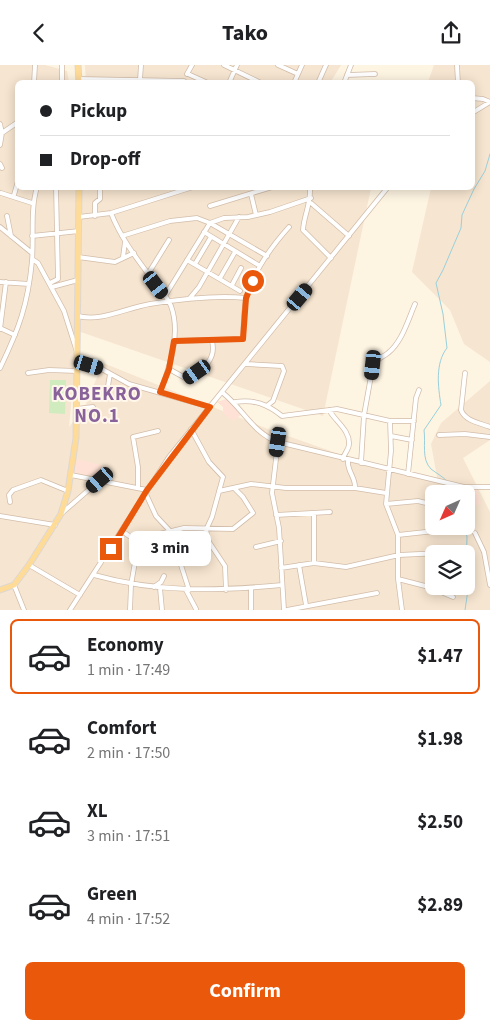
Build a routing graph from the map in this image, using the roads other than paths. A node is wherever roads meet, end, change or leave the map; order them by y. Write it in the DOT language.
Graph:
graph roads {
  1 [pos="35,65"];
  2 [pos="56,65"];
  3 [pos="62,65"];
  4 [pos="78,65"];
  5 [pos="141,65"];
  6 [pos="192,65"];
  7 [pos="224,65"];
  8 [pos="237,65"];
  9 [pos="278,65"];
  10 [pos="302,65"];
  11 [pos="326,65"];
  12 [pos="351,65"];
  13 [pos="457,65"];
  14 [pos="234,70"];
  15 [pos="188,74"];
  16 [pos="298,74"];
  17 [pos="375,74"];
  18 [pos="347,75"];
  19 [pos="34,80"];
  20 [pos="62,80"];
  21 [pos="79,80"];
  22 [pos="140,80"];
  23 [pos="184,80"];
  24 [pos="202,80"];
  25 [pos="230,80"];
  26 [pos="255,80"];
  27 [pos="295,80"];
  28 [pos="319,80"];
  29 [pos="345,80"];
  30 [pos="458,80"];
  31 [pos="475,99"];
  32 [pos="490,102"];
  33 [pos="475,111"];
  34 [pos="0,124"];
  35 [pos="15,124"];
  36 [pos="2,133"];
  37 [pos="0,145"];
  38 [pos="15,190"];
  39 [pos="36,190"];
  40 [pos="56,190"];
  41 [pos="79,190"];
  42 [pos="100,190"];
  43 [pos="184,190"];
  44 [pos="263,190"];
  45 [pos="310,190"];
  46 [pos="386,190"];
  47 [pos="1,193"];
  48 [pos="251,194"];
  49 [pos="14,195"];
  50 [pos="311,198"];
  51 [pos="32,203"];
  52 [pos="311,203"];
  53 [pos="210,206"];
  54 [pos="111,213"];
  55 [pos="256,215"];
  56 [pos="7,216"];
  57 [pos="95,216"];
  58 [pos="79,217"];
  59 [pos="240,217"];
  60 [pos="210,223"];
  61 [pos="0,227"];
  62 [pos="289,227"];
  63 [pos="79,231"];
  64 [pos="57,232"];
  65 [pos="204,232"];
  66 [pos="32,235"];
  67 [pos="230,235"];
  68 [pos="11,236"];
  69 [pos="122,236"];
  70 [pos="349,236"];
  71 [pos="211,237"];
  72 [pos="33,241"];
  73 [pos="125,241"];
  74 [pos="169,241"];
  75 [pos="224,245"];
  76 [pos="24,247"];
  77 [pos="235,251"];
  78 [pos="32,253"];
  79 [pos="134,253"];
  80 [pos="267,256"];
  81 [pos="78,257"];
  82 [pos="122,257"];
  83 [pos="332,258"];
  84 [pos="32,259"];
  85 [pos="187,260"];
  86 [pos="195,264"];
  87 [pos="260,266"];
  88 [pos="241,268"];
  89 [pos="207,271"];
  90 [pos="148,273"];
  91 [pos="220,278"];
  92 [pos="78,280"];
  93 [pos="0,281"];
  94 [pos="6,282"];
  95 [pos="29,285"];
  96 [pos="51,285"];
  97 [pos="232,285"];
  98 [pos="240,291"];
  99 [pos="165,296"];
  100 [pos="246,298"];
  101 [pos="189,299"];
  102 [pos="168,301"];
  103 [pos="416,304"];
  104 [pos="1,309"];
  105 [pos="78,316"];
  106 [pos="0,328"];
  107 [pos="15,335"];
  108 [pos="174,341"];
  109 [pos="212,341"];
  110 [pos="77,352"];
  111 [pos="77,362"];
  112 [pos="246,364"];
  113 [pos="1,365"];
  114 [pos="169,369"];
  115 [pos="77,371"];
  116 [pos="28,373"];
  117 [pos="465,373"];
  118 [pos="110,374"];
  119 [pos="420,390"];
  120 [pos="160,392"];
  121 [pos="223,393"];
  122 [pos="106,398"];
  123 [pos="235,402"];
  124 [pos="268,405"];
  125 [pos="93,407"];
  126 [pos="210,407"];
  127 [pos="76,409"];
  128 [pos="329,409"];
  129 [pos="364,415"];
  130 [pos="390,421"];
  131 [pos="414,421"];
  132 [pos="490,427"];
  133 [pos="191,429"];
  134 [pos="158,431"];
  135 [pos="439,435"];
  136 [pos="391,436"];
  137 [pos="490,437"];
  138 [pos="412,440"];
  139 [pos="278,442"];
  140 [pos="346,460"];
  141 [pos="362,463"];
  142 [pos="388,470"];
  143 [pos="71,475"];
  144 [pos="408,475"];
  145 [pos="100,480"];
  146 [pos="138,487"];
  147 [pos="273,487"];
  148 [pos="490,487"];
  149 [pos="355,488"];
  150 [pos="236,489"];
  151 [pos="68,491"];
  152 [pos="146,491"];
  153 [pos="219,491"];
  154 [pos="386,493"];
  155 [pos="10,502"];
  156 [pos="425,503"];
  157 [pos="386,504"];
  158 [pos="330,512"];
  159 [pos="314,513"];
  160 [pos="61,514"];
  161 [pos="276,515"];
  162 [pos="0,516"];
  163 [pos="55,525"];
  164 [pos="206,530"];
  165 [pos="122,531"];
  166 [pos="170,531"];
  167 [pos="425,532"];
  168 [pos="398,535"];
  169 [pos="475,535"];
  170 [pos="139,539"];
  171 [pos="281,541"];
  172 [pos="256,547"];
  173 [pos="425,554"];
  174 [pos="399,555"];
  175 [pos="314,563"];
  176 [pos="29,565"];
  177 [pos="299,565"];
  178 [pos="281,568"];
  179 [pos="94,575"];
  180 [pos="164,576"];
  181 [pos="398,579"];
  182 [pos="14,585"];
  183 [pos="131,585"];
  184 [pos="282,585"];
  185 [pos="490,585"];
  186 [pos="154,587"];
  187 [pos="160,588"];
  188 [pos="251,588"];
  189 [pos="0,590"];
  190 [pos="187,590"];
  191 [pos="226,590"];
  192 [pos="377,593"];
  193 [pos="80,595"];
  194 [pos="453,597"];
  195 [pos="306,605"];
  196 [pos="196,609"];
  197 [pos="24,610"];
  198 [pos="70,610"];
  199 [pos="130,610"];
  200 [pos="162,610"];
  201 [pos="251,610"];
  202 [pos="286,610"];
  203 [pos="402,610"];
  1 -- 19 [label="street"];
  2 -- 3 [label="street"];
  3 -- 20 [label="street"];
  4 -- 21 [label="main road"];
  5 -- 22 [label="street"];
  6 -- 15 [label="street"];
  7 -- 14 [label="street"];
  8 -- 14 [label="street"];
  9 -- 16 [label="street"];
  10 -- 16 [label="street"];
  11 -- 28 [label="street"];
  12 -- 18 [label="street"];
  13 -- 30 [label="street"];
  14 -- 25 [label="street"];
  14 -- 26 [label="street"];
  15 -- 23 [label="street"];
  15 -- 24 [label="street"];
  16 -- 27 [label="street"];
  17 -- 18 [label="street"];
  18 -- 29 [label="street"];
  31 -- 32 [label="street"];
  32 -- 33 [label="street"];
  34 -- 36 [label="street"];
  35 -- 36 [label="street"];
  36 -- 37 [label="street"];
  38 -- 49 [label="street"];
  39 -- 51 [label="street"];
  40 -- 64 [label="street"];
  41 -- 58 [label="main road"];
  42 -- 57 [label="street"];
  43 -- 54 [label="street"];
  44 -- 48 [label="street"];
  45 -- 50 [label="street"];
  46 -- 70 [label="street"];
  47 -- 49 [label="street"];
  48 -- 53 [label="street"];
  48 -- 55 [label="street"];
  49 -- 51 [label="street"];
  50 -- 52 [label="street"];
  50 -- 55 [label="street"];
  51 -- 66 [label="street"];
  52 -- 70 [label="street"];
  52 -- 83 [label="street"];
  54 -- 57 [label="street"];
  54 -- 69 [label="street"];
  55 -- 59 [label="street"];
  56 -- 68 [label="street"];
  57 -- 58 [label="street"];
  58 -- 63 [label="main road"];
  59 -- 60 [label="street"];
  59 -- 67 [label="street"];
  60 -- 65 [label="street"];
  60 -- 67 [label="street"];
  60 -- 69 [label="street"];
  61 -- 68 [label="street"];
  62 -- 80 [label="street"];
  63 -- 64 [label="street"];
  63 -- 81 [label="main road"];
  64 -- 66 [label="street"];
  64 -- 96 [label="street"];
  65 -- 71 [label="street"];
  65 -- 85 [label="street"];
  66 -- 72 [label="street"];
  67 -- 75 [label="street"];
  67 -- 80 [label="street"];
  68 -- 76 [label="street"];
  69 -- 73 [label="street"];
  70 -- 83 [label="street"];
  71 -- 75 [label="street"];
  71 -- 86 [label="street"];
  72 -- 76 [label="street"];
  72 -- 78 [label="street"];
  73 -- 79 [label="street"];
  73 -- 82 [label="street"];
  74 -- 90 [label="street"];
  75 -- 77 [label="street"];
  75 -- 89 [label="street"];
  76 -- 78 [label="street"];
  77 -- 87 [label="street"];
  77 -- 91 [label="street"];
  78 -- 84 [label="street"];
  79 -- 82 [label="street"];
  79 -- 90 [label="street"];
  80 -- 87 [label="street"];
  81 -- 82 [label="street"];
  81 -- 92 [label="main road"];
  83 -- 112 [label="street"];
  84 -- 95 [label="street"];
  84 -- 96 [label="street"];
  85 -- 86 [label="street"];
  85 -- 99 [label="street"];
  86 -- 89 [label="street"];
  87 -- 100 [label="street"];
  88 -- 97 [label="street"];
  89 -- 91 [label="street"];
  89 -- 101 [label="street"];
  90 -- 99 [label="street"];
  91 -- 97 [label="street"];
  92 -- 96 [label="street"];
  92 -- 105 [label="main road"];
  93 -- 94 [label="street"];
  94 -- 95 [label="street"];
  94 -- 104 [label="street"];
  95 -- 107 [label="street"];
  96 -- 110 [label="street"];
  97 -- 98 [label="street"];
  99 -- 102 [label="street"];
  100 -- 101 [label="street"];
  100 -- 109 [label="street"];
  101 -- 102 [label="street"];
  102 -- 105 [label="street"];
  102 -- 108 [label="street"];
  103 -- 129 [label="street"];
  104 -- 106 [label="street"];
  105 -- 110 [label="main road"];
  106 -- 107 [label="street"];
  107 -- 113 [label="street"];
  108 -- 109 [label="street"];
  108 -- 114 [label="street"];
  109 -- 114 [label="street"];
  110 -- 111 [label="main road"];
  111 -- 115 [label="main road"];
  111 -- 118 [label="street"];
  112 -- 121 [label="street"];
  112 -- 124 [label="street"];
  114 -- 120 [label="street"];
  115 -- 116 [label="street"];
  115 -- 127 [label="main road"];
  117 -- 132 [label="street"];
  118 -- 120 [label="street"];
  118 -- 122 [label="street"];
  119 -- 131 [label="street"];
  120 -- 126 [label="street"];
  121 -- 123 [label="street"];
  121 -- 126 [label="street"];
  123 -- 124 [label="street"];
  123 -- 139 [label="street"];
  124 -- 128 [label="street"];
  125 -- 127 [label="street"];
  126 -- 133 [label="street"];
  127 -- 143 [label="main road"];
  128 -- 129 [label="street"];
  128 -- 140 [label="street"];
  129 -- 130 [label="street"];
  129 -- 141 [label="street"];
  130 -- 131 [label="street"];
  130 -- 136 [label="street"];
  131 -- 138 [label="street"];
  133 -- 152 [label="street"];
  133 -- 153 [label="street"];
  134 -- 146 [label="street"];
  135 -- 137 [label="street"];
  136 -- 138 [label="street"];
  136 -- 142 [label="street"];
  138 -- 144 [label="street"];
  139 -- 140 [label="street"];
  139 -- 147 [label="street"];
  140 -- 141 [label="street"];
  140 -- 149 [label="street"];
  141 -- 142 [label="street"];
  142 -- 144 [label="street"];
  142 -- 154 [label="street"];
  143 -- 145 [label="street"];
  143 -- 151 [label="main road"];
  144 -- 148 [label="street"];
  145 -- 146 [label="street"];
  145 -- 160 [label="street"];
  146 -- 152 [label="street"];
  147 -- 149 [label="street"];
  147 -- 150 [label="street"];
  147 -- 161 [label="street"];
  149 -- 154 [label="street"];
  150 -- 153 [label="street"];
  150 -- 164 [label="street"];
  151 -- 155 [label="street"];
  151 -- 160 [label="main road"];
  152 -- 165 [label="street"];
  152 -- 166 [label="street"];
  153 -- 164 [label="street"];
  154 -- 157 [label="street"];
  156 -- 157 [label="street"];
  157 -- 168 [label="street"];
  158 -- 159 [label="street"];
  159 -- 161 [label="street"];
  159 -- 175 [label="street"];
  160 -- 163 [label="main road"];
  161 -- 171 [label="street"];
  162 -- 163 [label="street"];
  163 -- 176 [label="main road"];
  164 -- 166 [label="street"];
  164 -- 191 [label="street"];
  165 -- 170 [label="street"];
  165 -- 179 [label="street"];
  166 -- 170 [label="street"];
  166 -- 190 [label="street"];
  167 -- 168 [label="street"];
  168 -- 174 [label="street"];
  169 -- 185 [label="street"];
  170 -- 183 [label="street"];
  171 -- 172 [label="street"];
  171 -- 178 [label="street"];
  173 -- 174 [label="street"];
  174 -- 175 [label="street"];
  174 -- 181 [label="street"];
  175 -- 177 [label="street"];
  176 -- 182 [label="main road"];
  176 -- 193 [label="street"];
  177 -- 178 [label="street"];
  177 -- 195 [label="street"];
  178 -- 184 [label="street"];
  179 -- 183 [label="street"];
  179 -- 193 [label="street"];
  180 -- 186 [label="street"];
  181 -- 194 [label="street"];
  181 -- 203 [label="street"];
  182 -- 189 [label="main road"];
  182 -- 197 [label="street"];
  183 -- 186 [label="street"];
  183 -- 199 [label="street"];
  184 -- 188 [label="street"];
  184 -- 202 [label="street"];
  186 -- 187 [label="street"];
  187 -- 190 [label="street"];
  187 -- 200 [label="street"];
  188 -- 191 [label="street"];
  188 -- 201 [label="street"];
  190 -- 191 [label="street"];
  190 -- 196 [label="street"];
  192 -- 195 [label="street"];
  193 -- 198 [label="street"];
  195 -- 202 [label="street"];
}
